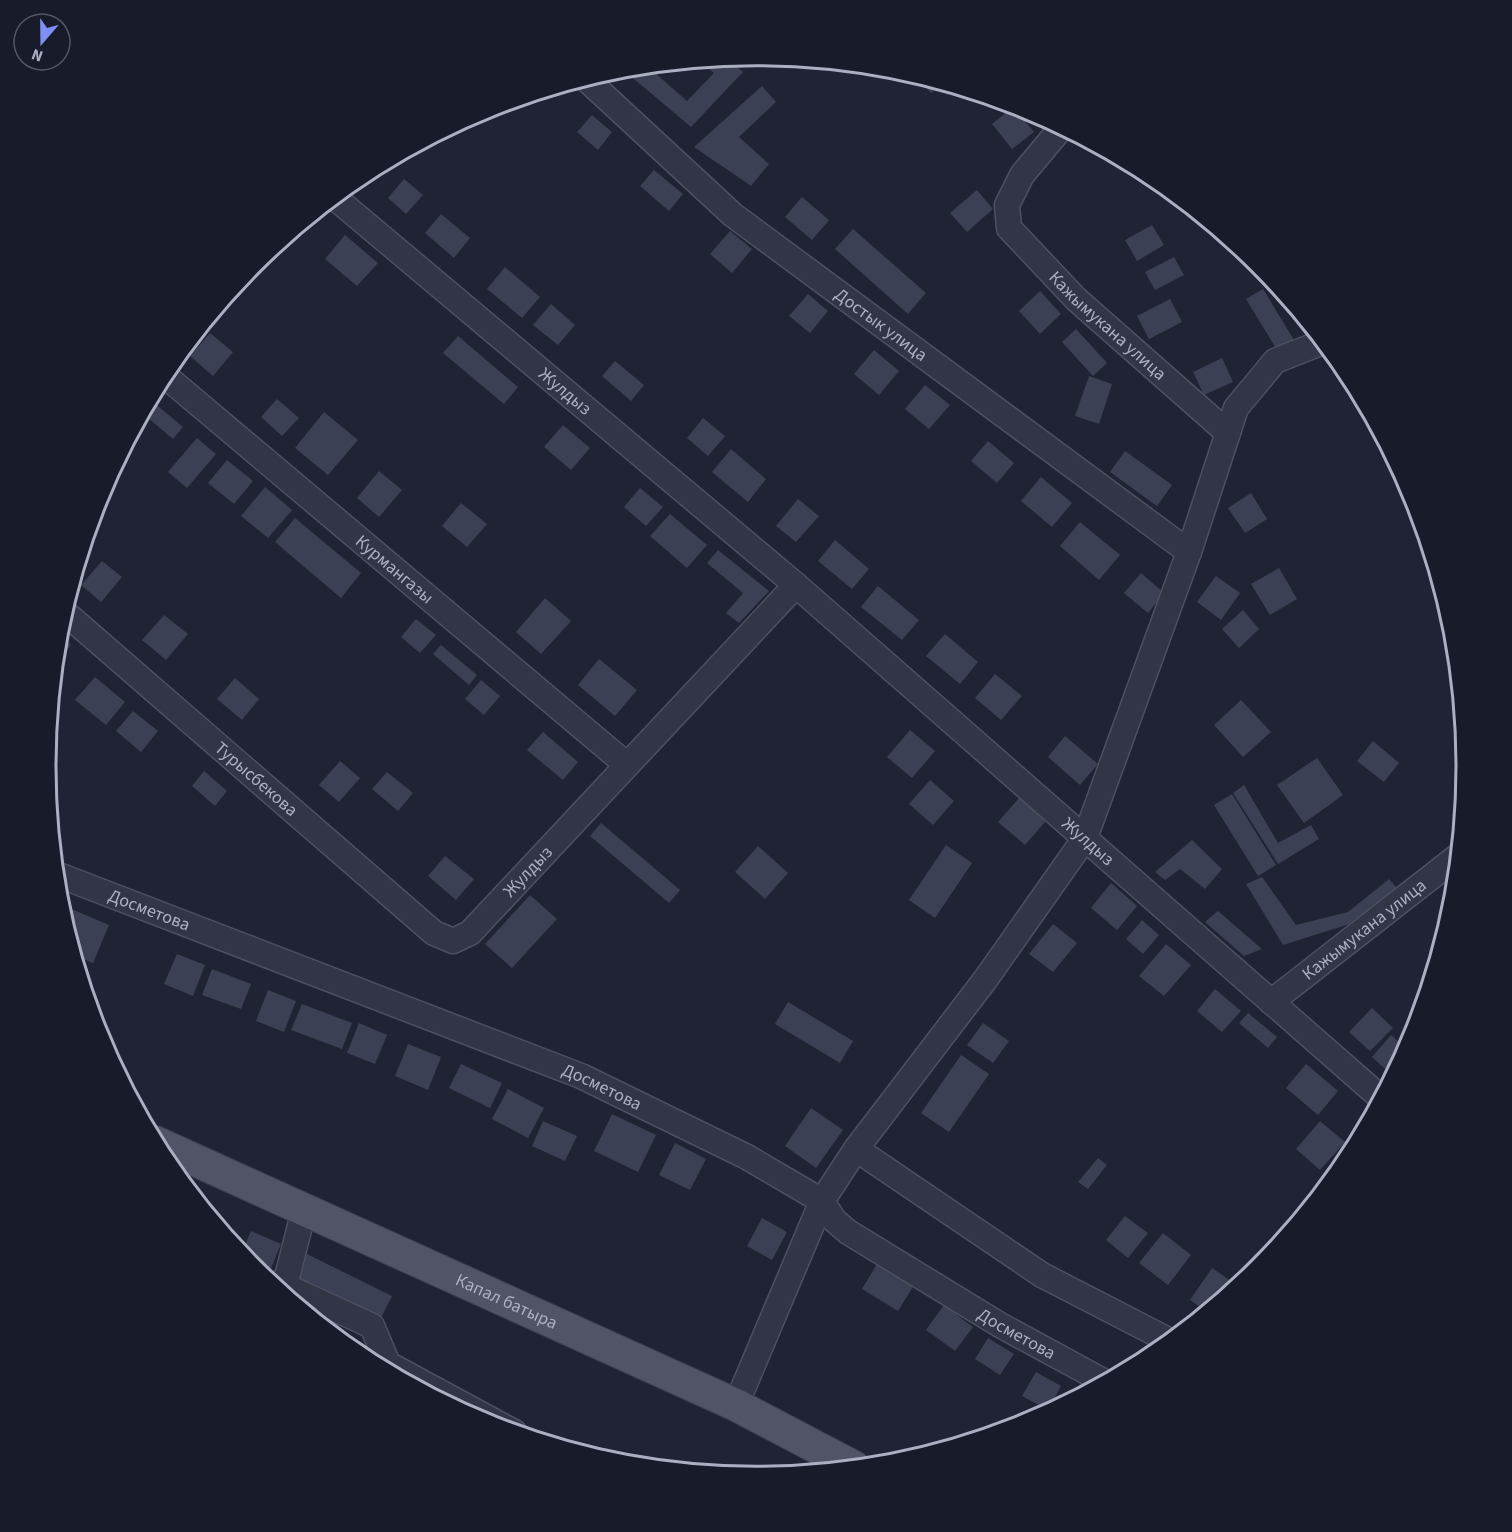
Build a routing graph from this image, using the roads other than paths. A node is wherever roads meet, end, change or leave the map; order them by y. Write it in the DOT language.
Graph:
graph roads {
  1 [pos="593,85"];
  2 [pos="1056,134"];
  3 [pos="341,203"];
  4 [pos="1315,345"];
  5 [pos="171,381"];
  6 [pos="1228,433"];
  7 [pos="1189,552"];
  8 [pos="796,585"];
  9 [pos="71,618"];
  10 [pos="627,765"];
  11 [pos="1085,838"];
  12 [pos="1450,862"];
  13 [pos="65,877"];
  14 [pos="453,941"];
  15 [pos="1271,1002"];
  16 [pos="1375,1093"];
  17 [pos="170,1149"];
  18 [pos="856,1149"];
  19 [pos="822,1201"];
  20 [pos="304,1210"];
  21 [pos="284,1284"];
  22 [pos="293,1292"];
  23 [pos="1161,1337"];
  24 [pos="387,1361"];
  25 [pos="1097,1378"];
  26 [pos="736,1405"];
  27 [pos="843,1461"];
  1 -- 7 [label="street, Достык улица"];
  2 -- 6 [label="street, Кажымукана улица"];
  3 -- 8 [label="street, Жулдыз"];
  4 -- 6 [label="street"];
  5 -- 10 [label="street, Курмангазы"];
  6 -- 7 [label="street"];
  7 -- 11 [label="street"];
  8 -- 10 [label="street, Жулдыз"];
  8 -- 11 [label="street, Жулдыз"];
  9 -- 14 [label="street, Турысбекова"];
  10 -- 14 [label="street, Жулдыз"];
  11 -- 15 [label="street, Жулдыз"];
  11 -- 18 [label="street"];
  12 -- 15 [label="street, Кажымукана улица"];
  13 -- 19 [label="street, Досметова"];
  15 -- 16 [label="street, Жулдыз"];
  17 -- 20 [label="main road, Капал батыра"];
  18 -- 19 [label="street"];
  18 -- 23 [label="street"];
  19 -- 25 [label="street, Досметова"];
  19 -- 26 [label="street"];
  20 -- 21 [label="street"];
  20 -- 26 [label="main road, Капал батыра"];
  22 -- 24 [label="street"];
  26 -- 27 [label="main road, Капал батыра"];
}
